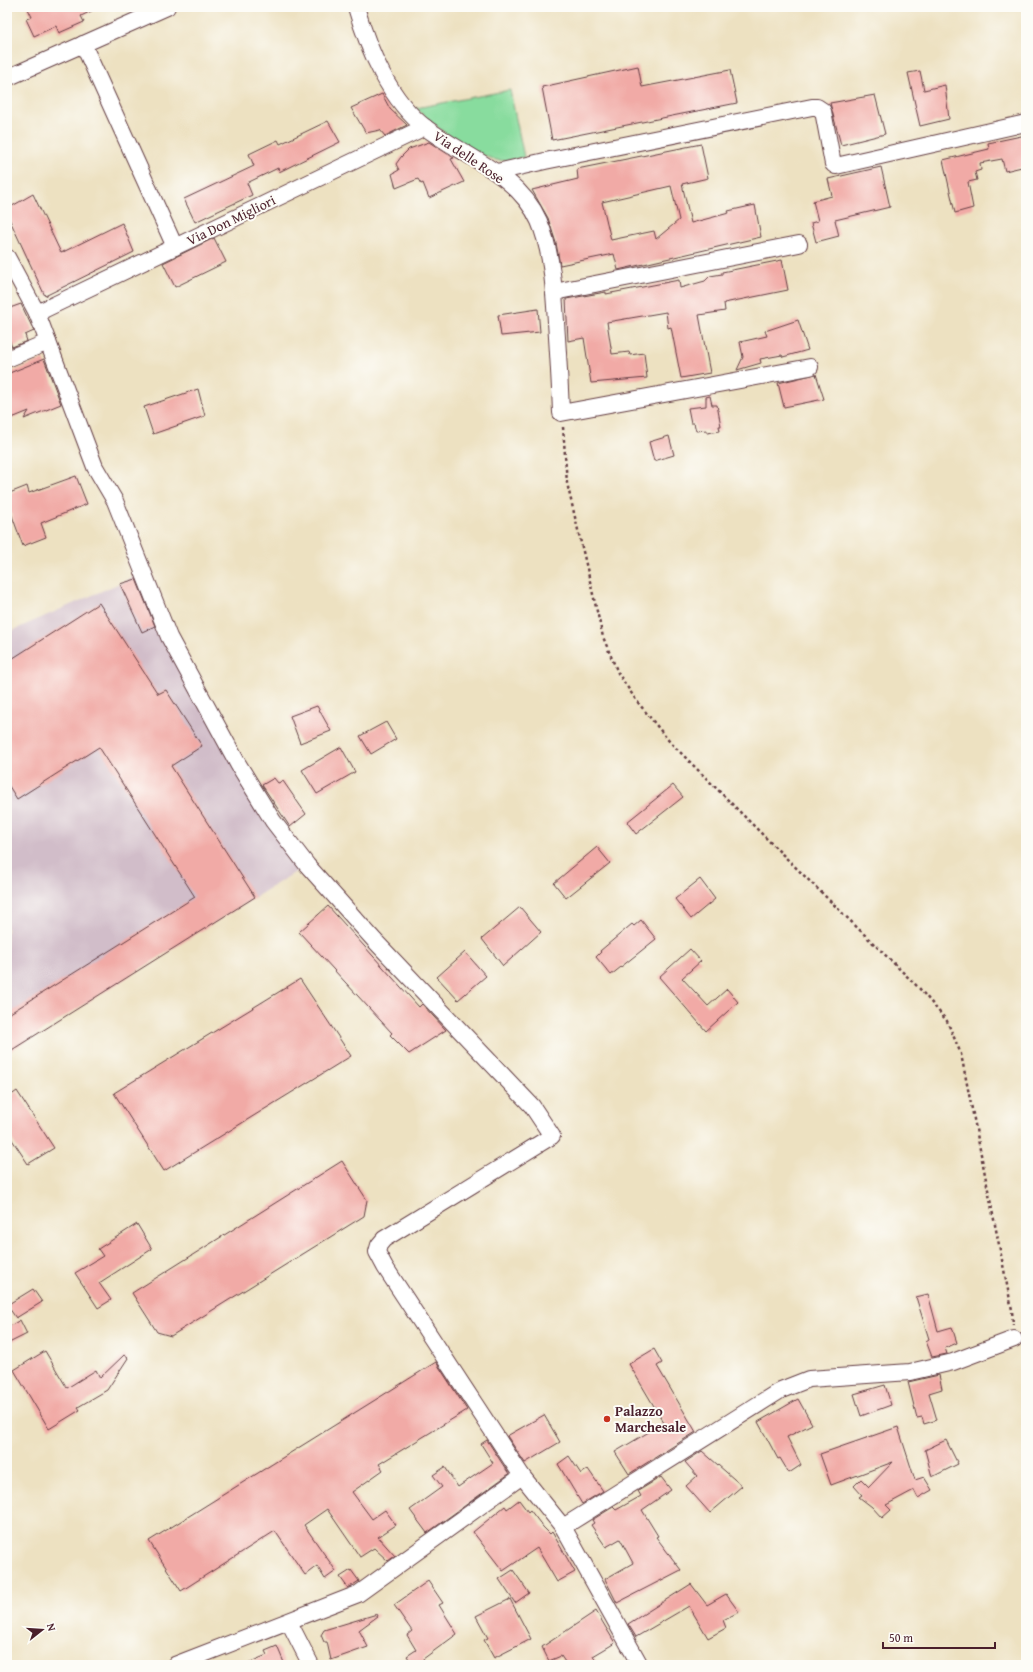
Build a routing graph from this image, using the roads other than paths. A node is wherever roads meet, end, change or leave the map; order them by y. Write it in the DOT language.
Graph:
graph roads {
  1 [pos="167,7"];
  2 [pos="356,7"];
  3 [pos="83,44"];
  4 [pos="7,78"];
  5 [pos="1026,123"];
  6 [pos="425,128"];
  7 [pos="497,172"];
  8 [pos="799,244"];
  9 [pos="175,247"];
  10 [pos="7,257"];
  11 [pos="554,292"];
  12 [pos="37,313"];
  13 [pos="48,342"];
  14 [pos="7,359"];
  15 [pos="810,367"];
  16 [pos="1014,1339"];
  17 [pos="522,1476"];
  18 [pos="563,1527"];
  19 [pos="289,1622"];
  20 [pos="175,1665"];
  21 [pos="311,1665"];
  22 [pos="640,1665"];
  1 -- 3 [label="street"];
  2 -- 6 [label="street, Via delle Rose"];
  3 -- 4 [label="street"];
  3 -- 9 [label="street"];
  5 -- 7 [label="street"];
  6 -- 7 [label="street, Via delle Rose"];
  6 -- 9 [label="street, Via Don Migliori"];
  7 -- 11 [label="street, Via delle Rose"];
  8 -- 11 [label="street"];
  9 -- 12 [label="street, Via Don Migliori"];
  10 -- 12 [label="street"];
  11 -- 15 [label="street, Via delle Rose"];
  12 -- 13 [label="street"];
  13 -- 14 [label="street"];
  13 -- 17 [label="street"];
  16 -- 18 [label="street"];
  17 -- 18 [label="street"];
  17 -- 19 [label="street"];
  18 -- 22 [label="street"];
  19 -- 20 [label="street"];
  19 -- 21 [label="street"];
}
